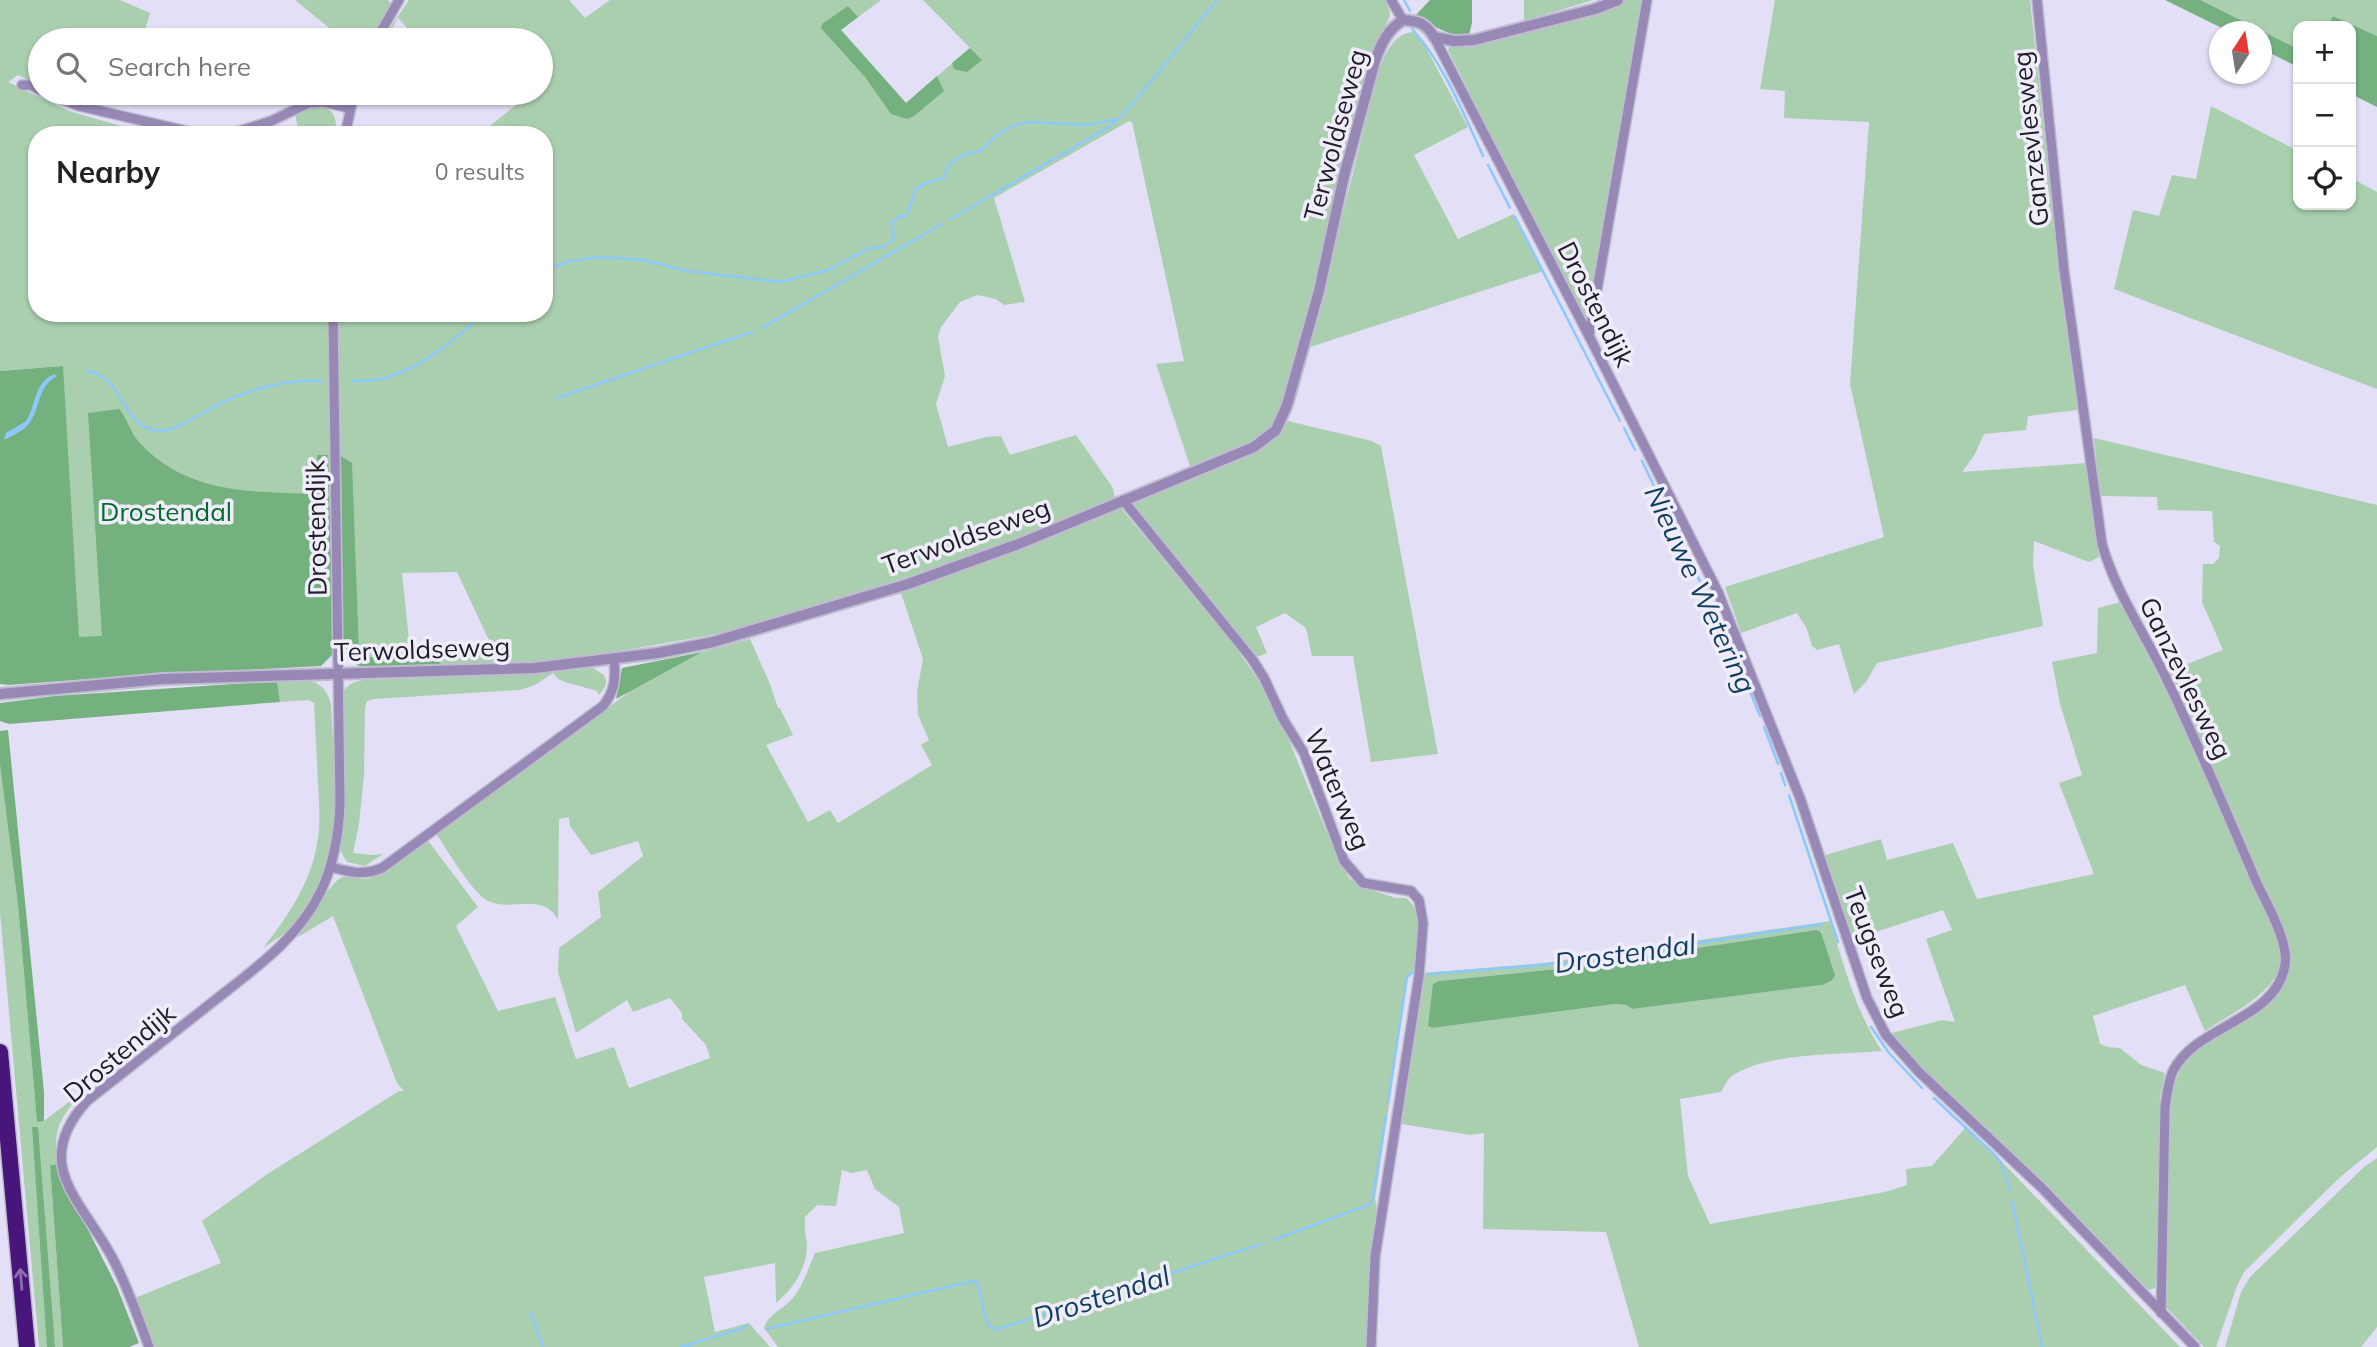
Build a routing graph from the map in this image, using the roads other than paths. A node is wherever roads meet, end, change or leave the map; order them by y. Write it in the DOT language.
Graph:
graph roads {
  1 [pos="399,0"];
  2 [pos="1391,0"];
  3 [pos="1618,0"];
  4 [pos="1647,0"];
  5 [pos="2037,0"];
  6 [pos="1408,20"];
  7 [pos="383,28"];
  8 [pos="1434,37"];
  9 [pos="22,85"];
  10 [pos="28,85"];
  11 [pos="76,105"];
  12 [pos="305,105"];
  13 [pos="336,105"];
  14 [pos="350,105"];
  15 [pos="349,108"];
  16 [pos="165,126"];
  17 [pos="255,126"];
  18 [pos="346,126"];
  19 [pos="333,322"];
  20 [pos="1589,336"];
  21 [pos="1123,500"];
  22 [pos="1718,592"];
  23 [pos="614,660"];
  24 [pos="340,674"];
  25 [pos="0,694"];
  26 [pos="331,867"];
  27 [pos="0,1052"];
  28 [pos="2161,1313"];
  29 [pos="27,1347"];
  30 [pos="149,1347"];
  31 [pos="1371,1347"];
  32 [pos="2195,1347"];
  1 -- 7 [label="street"];
  2 -- 6 [label="street"];
  3 -- 8 [label="street"];
  4 -- 20 [label="street"];
  5 -- 28 [label="street, Ganzevlesweg"];
  6 -- 8 [label="street"];
  6 -- 21 [label="street, Terwoldseweg"];
  8 -- 20 [label="street, Drostendijk"];
  9 -- 10 [label="street"];
  11 -- 16 [label="street"];
  12 -- 17 [label="street"];
  13 -- 15 [label="street"];
  14 -- 15 [label="street"];
  15 -- 18 [label="street"];
  19 -- 24 [label="street, Drostendijk"];
  20 -- 22 [label="street, Drostendijk"];
  21 -- 23 [label="street, Terwoldseweg"];
  21 -- 31 [label="street, Waterweg"];
  22 -- 28 [label="street, Teugseweg"];
  23 -- 24 [label="street, Terwoldseweg"];
  23 -- 26 [label="street"];
  24 -- 25 [label="street, Terwoldseweg"];
  24 -- 26 [label="street, Drostendijk"];
  26 -- 30 [label="street, Drostendijk"];
  29 -- 27 [label="highway, one-way"];
  28 -- 32 [label="street, Teugseweg"];
}
